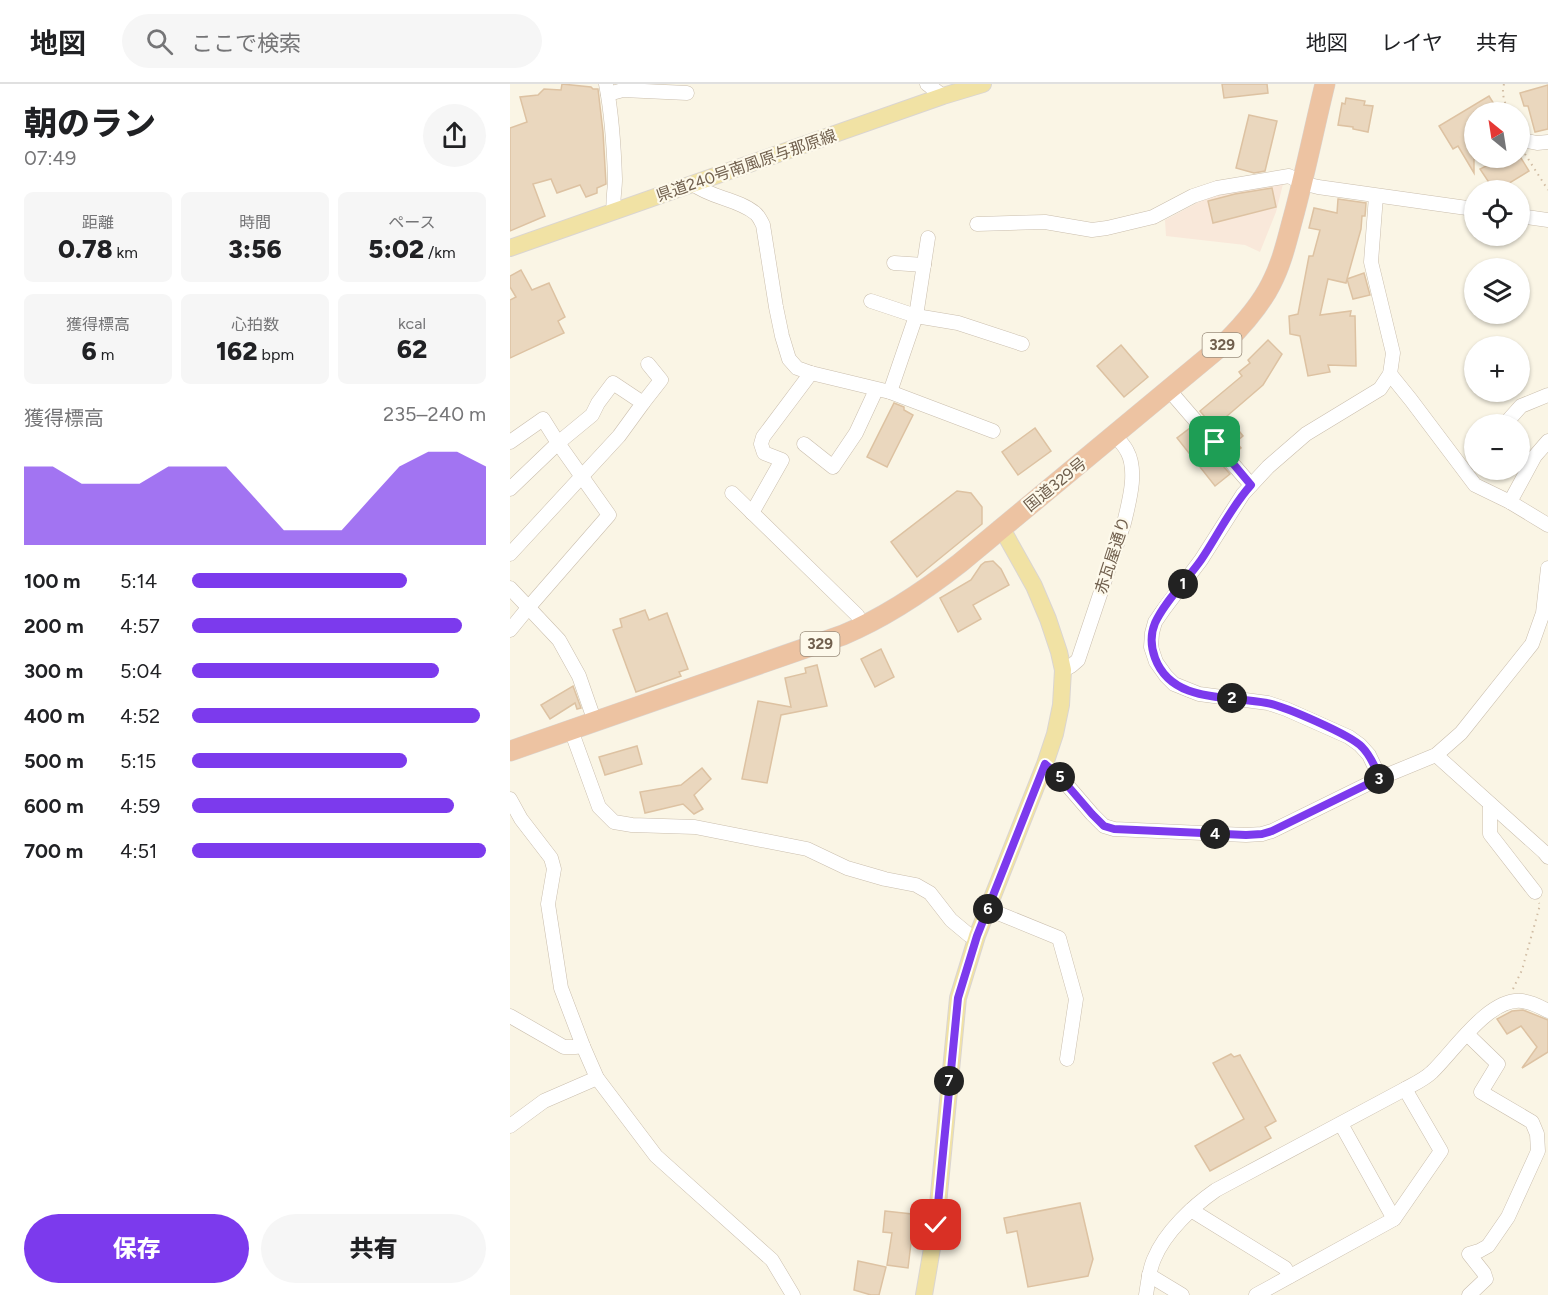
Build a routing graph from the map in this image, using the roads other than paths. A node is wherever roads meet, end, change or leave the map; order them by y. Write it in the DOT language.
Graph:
graph roads {
  1 [pos="927,84"];
  2 [pos="983,84"];
  3 [pos="1325,84"];
  4 [pos="607,89"];
  5 [pos="687,93"];
  6 [pos="943,96"];
  7 [pos="1530,142"];
  8 [pos="1548,142"];
  9 [pos="1302,183"];
  10 [pos="693,184"];
  11 [pos="1376,196"];
  12 [pos="1464,208"];
  13 [pos="614,212"];
  14 [pos="1530,217"];
  15 [pos="1548,220"];
  16 [pos="977,224"];
  17 [pos="928,238"];
  18 [pos="510,248"];
  19 [pos="894,263"];
  20 [pos="924,265"];
  21 [pos="871,301"];
  22 [pos="916,316"];
  23 [pos="1022,344"];
  24 [pos="648,364"];
  25 [pos="811,373"];
  26 [pos="1390,374"];
  27 [pos="1169,390"];
  28 [pos="883,391"];
  29 [pos="1548,395"];
  30 [pos="643,403"];
  31 [pos="1514,414"];
  32 [pos="993,430"];
  33 [pos="1114,436"];
  34 [pos="1548,441"];
  35 [pos="510,442"];
  36 [pos="558,443"];
  37 [pos="804,444"];
  38 [pos="1464,461"];
  39 [pos="581,475"];
  40 [pos="1474,480"];
  41 [pos="1251,485"];
  42 [pos="510,489"];
  43 [pos="732,493"];
  44 [pos="1510,502"];
  45 [pos="752,513"];
  46 [pos="1548,525"];
  47 [pos="1001,527"];
  48 [pos="510,554"];
  49 [pos="1548,567"];
  50 [pos="510,588"];
  51 [pos="528,608"];
  52 [pos="864,626"];
  53 [pos="510,630"];
  54 [pos="1063,669"];
  55 [pos="595,722"];
  56 [pos="571,730"];
  57 [pos="510,751"];
  58 [pos="1436,755"];
  59 [pos="1045,764"];
  60 [pos="1380,778"];
  61 [pos="510,799"];
  62 [pos="1491,804"];
  63 [pos="516,823"];
  64 [pos="1548,857"];
  65 [pos="1535,892"];
  66 [pos="988,909"];
  67 [pos="977,936"];
  68 [pos="1548,1011"];
  69 [pos="510,1016"];
  70 [pos="1467,1034"];
  71 [pos="583,1046"];
  72 [pos="1067,1059"];
  73 [pos="597,1078"];
  74 [pos="1405,1089"];
  75 [pos="1341,1124"];
  76 [pos="510,1126"];
  77 [pos="1191,1210"];
  78 [pos="1394,1219"];
  79 [pos="1149,1275"];
  80 [pos="1290,1276"];
  81 [pos="793,1295"];
  82 [pos="924,1295"];
  83 [pos="1146,1295"];
  84 [pos="1182,1295"];
  85 [pos="1256,1295"];
  86 [pos="1469,1295"];
  1 -- 6 [label="street"];
  2 -- 6 [label="main road, 県道240号南風原与那原線"];
  3 -- 9 [label="highway, 国道329号 / 329"];
  4 -- 5 [label="street"];
  4 -- 13 [label="street"];
  6 -- 10 [label="main road, 県道240号南風原与那原線"];
  7 -- 8 [label="street"];
  9 -- 11 [label="street"];
  9 -- 16 [label="street"];
  9 -- 27 [label="highway, 国道329号 / 329"];
  10 -- 13 [label="main road, 県道240号南風原与那原線"];
  10 -- 25 [label="street"];
  11 -- 12 [label="street"];
  11 -- 26 [label="street"];
  13 -- 18 [label="main road, 県道240号南風原与那原線"];
  14 -- 15 [label="street"];
  17 -- 20 [label="street"];
  19 -- 20 [label="street"];
  20 -- 22 [label="street"];
  21 -- 22 [label="street"];
  22 -- 23 [label="street"];
  22 -- 28 [label="street"];
  24 -- 30 [label="street"];
  25 -- 28 [label="street"];
  25 -- 45 [label="street"];
  26 -- 38 [label="street"];
  26 -- 41 [label="street"];
  27 -- 33 [label="highway, 国道329号 / 329"];
  27 -- 41 [label="street"];
  28 -- 32 [label="street"];
  28 -- 37 [label="street"];
  29 -- 31 [label="street"];
  30 -- 36 [label="street"];
  30 -- 39 [label="street"];
  33 -- 47 [label="highway, 国道329号 / 329"];
  33 -- 54 [label="street, 赤瓦屋通り"];
  34 -- 44 [label="street"];
  35 -- 36 [label="street"];
  36 -- 39 [label="street"];
  36 -- 42 [label="street"];
  39 -- 48 [label="street"];
  39 -- 51 [label="street"];
  40 -- 44 [label="street"];
  41 -- 60 [label="street"];
  43 -- 45 [label="street"];
  44 -- 46 [label="street"];
  45 -- 52 [label="street"];
  47 -- 52 [label="highway, 国道329号 / 329"];
  47 -- 54 [label="main road"];
  49 -- 58 [label="street"];
  50 -- 51 [label="street"];
  51 -- 53 [label="street"];
  51 -- 55 [label="street"];
  52 -- 55 [label="highway, 国道329号 / 329"];
  54 -- 59 [label="main road"];
  55 -- 56 [label="highway, 329"];
  56 -- 57 [label="highway, 329"];
  56 -- 67 [label="street"];
  58 -- 60 [label="street"];
  58 -- 62 [label="street"];
  59 -- 60 [label="street"];
  59 -- 66 [label="main road"];
  61 -- 63 [label="street"];
  62 -- 64 [label="street"];
  62 -- 65 [label="street"];
  63 -- 71 [label="street"];
  66 -- 67 [label="main road"];
  66 -- 72 [label="street"];
  67 -- 82 [label="main road"];
  68 -- 70 [label="street"];
  69 -- 71 [label="street"];
  70 -- 74 [label="street"];
  70 -- 86 [label="street"];
  71 -- 73 [label="street"];
  73 -- 76 [label="street"];
  73 -- 81 [label="street"];
  74 -- 75 [label="street"];
  74 -- 78 [label="street"];
  75 -- 77 [label="street"];
  75 -- 78 [label="street"];
  77 -- 79 [label="street"];
  77 -- 80 [label="street"];
  78 -- 80 [label="street"];
  79 -- 83 [label="street"];
  79 -- 84 [label="street"];
  80 -- 85 [label="street"];
}
